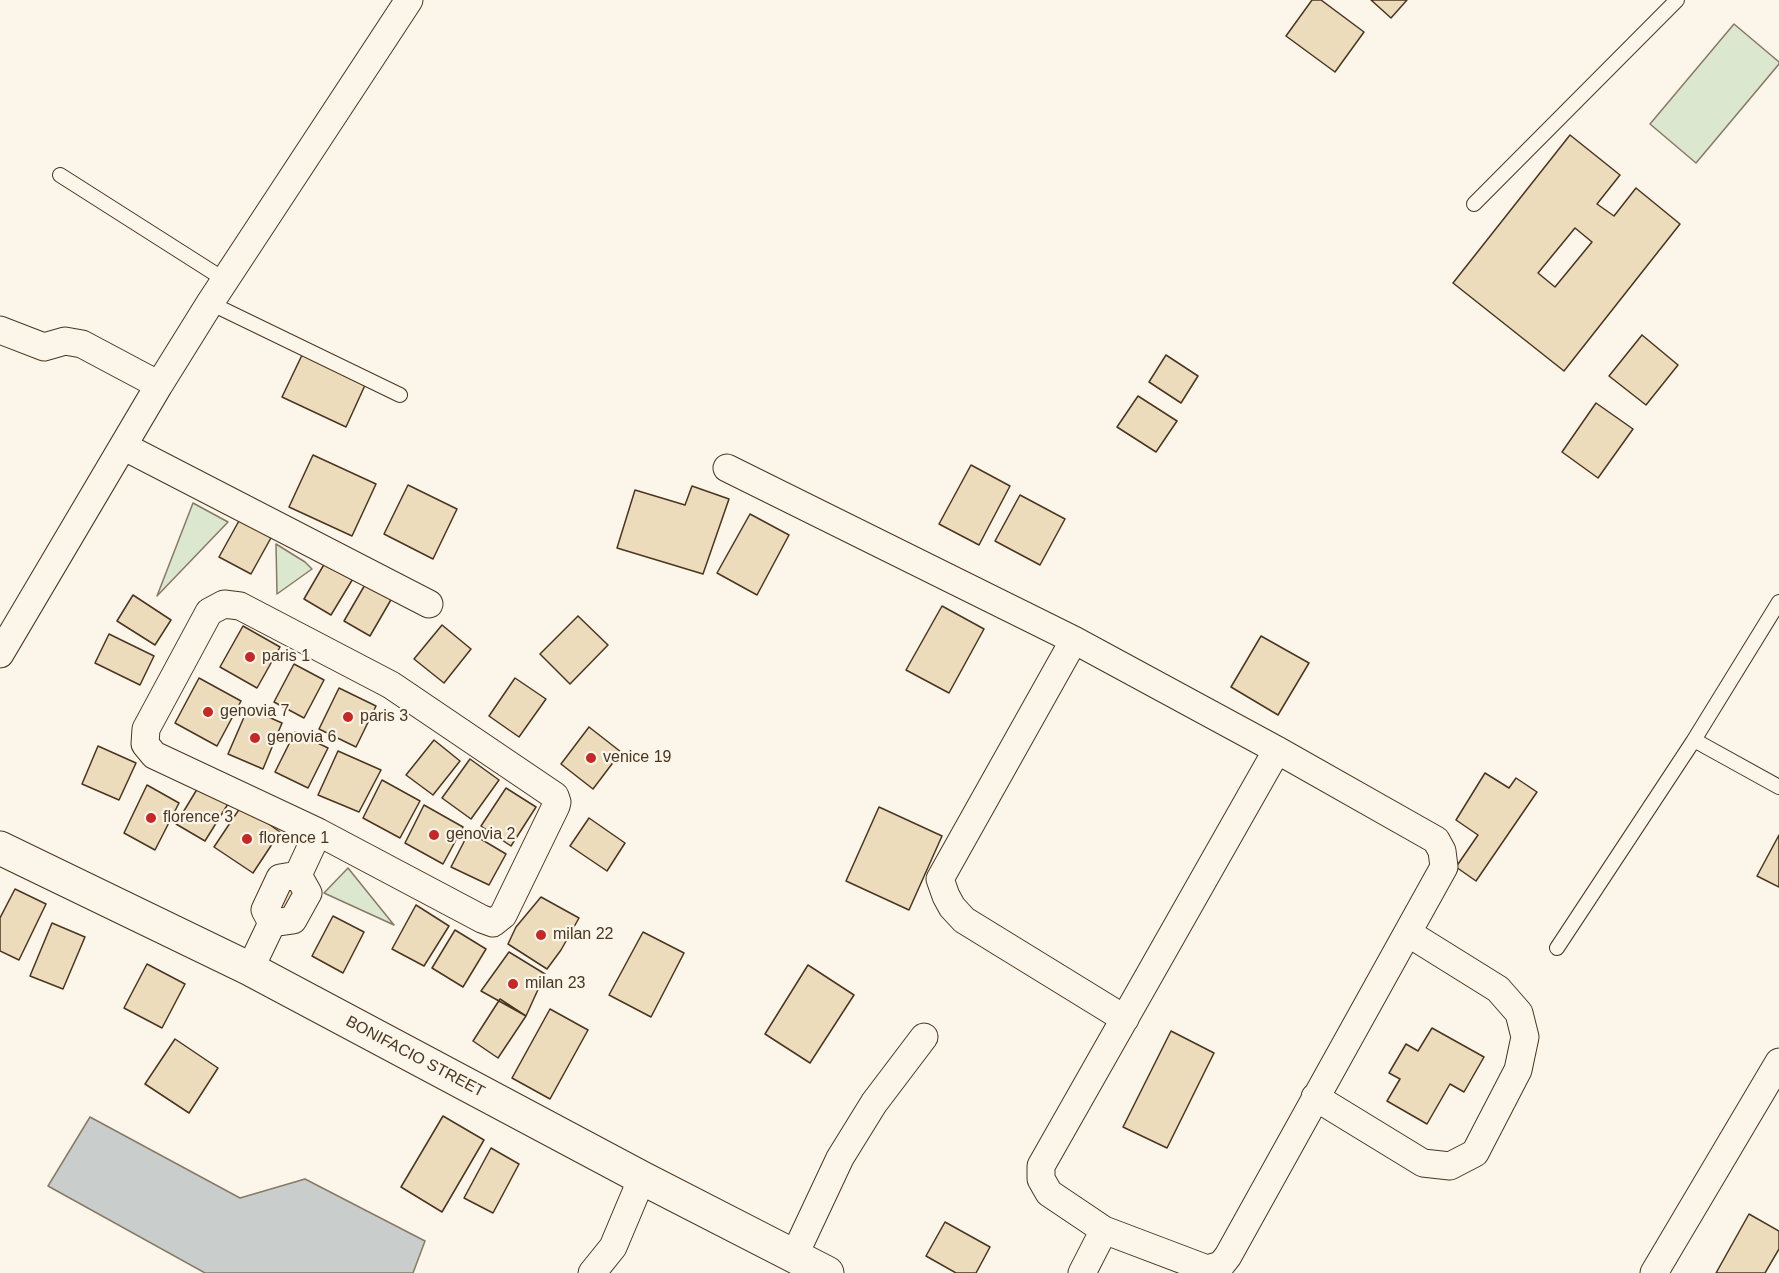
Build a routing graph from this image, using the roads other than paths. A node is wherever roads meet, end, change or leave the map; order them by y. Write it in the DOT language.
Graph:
graph roads {
  1 [pos="409,0"];
  2 [pos="1677,0"];
  3 [pos="60,175"];
  4 [pos="1474,204"];
  5 [pos="225,280"];
  6 [pos="210,303"];
  7 [pos="0,330"];
  8 [pos="159,385"];
  9 [pos="400,395"];
  10 [pos="123,446"];
  11 [pos="727,468"];
  12 [pos="1779,602"];
  13 [pos="429,603"];
  14 [pos="1074,640"];
  15 [pos="0,654"];
  16 [pos="1694,740"];
  17 [pos="1277,750"];
  18 [pos="1779,788"];
  19 [pos="318,832"];
  20 [pos="0,848"];
  21 [pos="1408,933"];
  22 [pos="1557,948"];
  23 [pos="250,969"];
  24 [pos="1125,1019"];
  25 [pos="924,1036"];
  26 [pos="1779,1062"];
  27 [pos="1315,1097"];
  28 [pos="642,1178"];
  29 [pos="1104,1230"];
  30 [pos="794,1256"];
  31 [pos="592,1273"];
  32 [pos="827,1273"];
  33 [pos="1082,1273"];
  34 [pos="1654,1273"];
  1 -- 5 [label="street"];
  2 -- 4 [label="lane"];
  3 -- 5 [label="lane"];
  5 -- 6 [label="street"];
  6 -- 8 [label="street"];
  6 -- 9 [label="lane"];
  7 -- 8 [label="street"];
  8 -- 10 [label="street"];
  10 -- 13 [label="street"];
  10 -- 15 [label="street"];
  11 -- 14 [label="street"];
  12 -- 16 [label="lane"];
  14 -- 17 [label="street"];
  14 -- 24 [label="street"];
  16 -- 18 [label="lane"];
  16 -- 22 [label="lane"];
  17 -- 21 [label="street"];
  17 -- 24 [label="street"];
  19 -- 19 [label="street"];
  19 -- 23 [label="street"];
  20 -- 23 [label="street, BONIFACIO STREET"];
  21 -- 27 [label="street"];
  21 -- 27 [label="street"];
  23 -- 28 [label="street, BONIFACIO STREET"];
  24 -- 29 [label="street"];
  25 -- 30 [label="street"];
  26 -- 34 [label="street"];
  27 -- 29 [label="street"];
  28 -- 30 [label="street, BONIFACIO STREET"];
  28 -- 31 [label="street"];
  29 -- 33 [label="street"];
  30 -- 32 [label="street, BONIFACIO STREET"];
}
